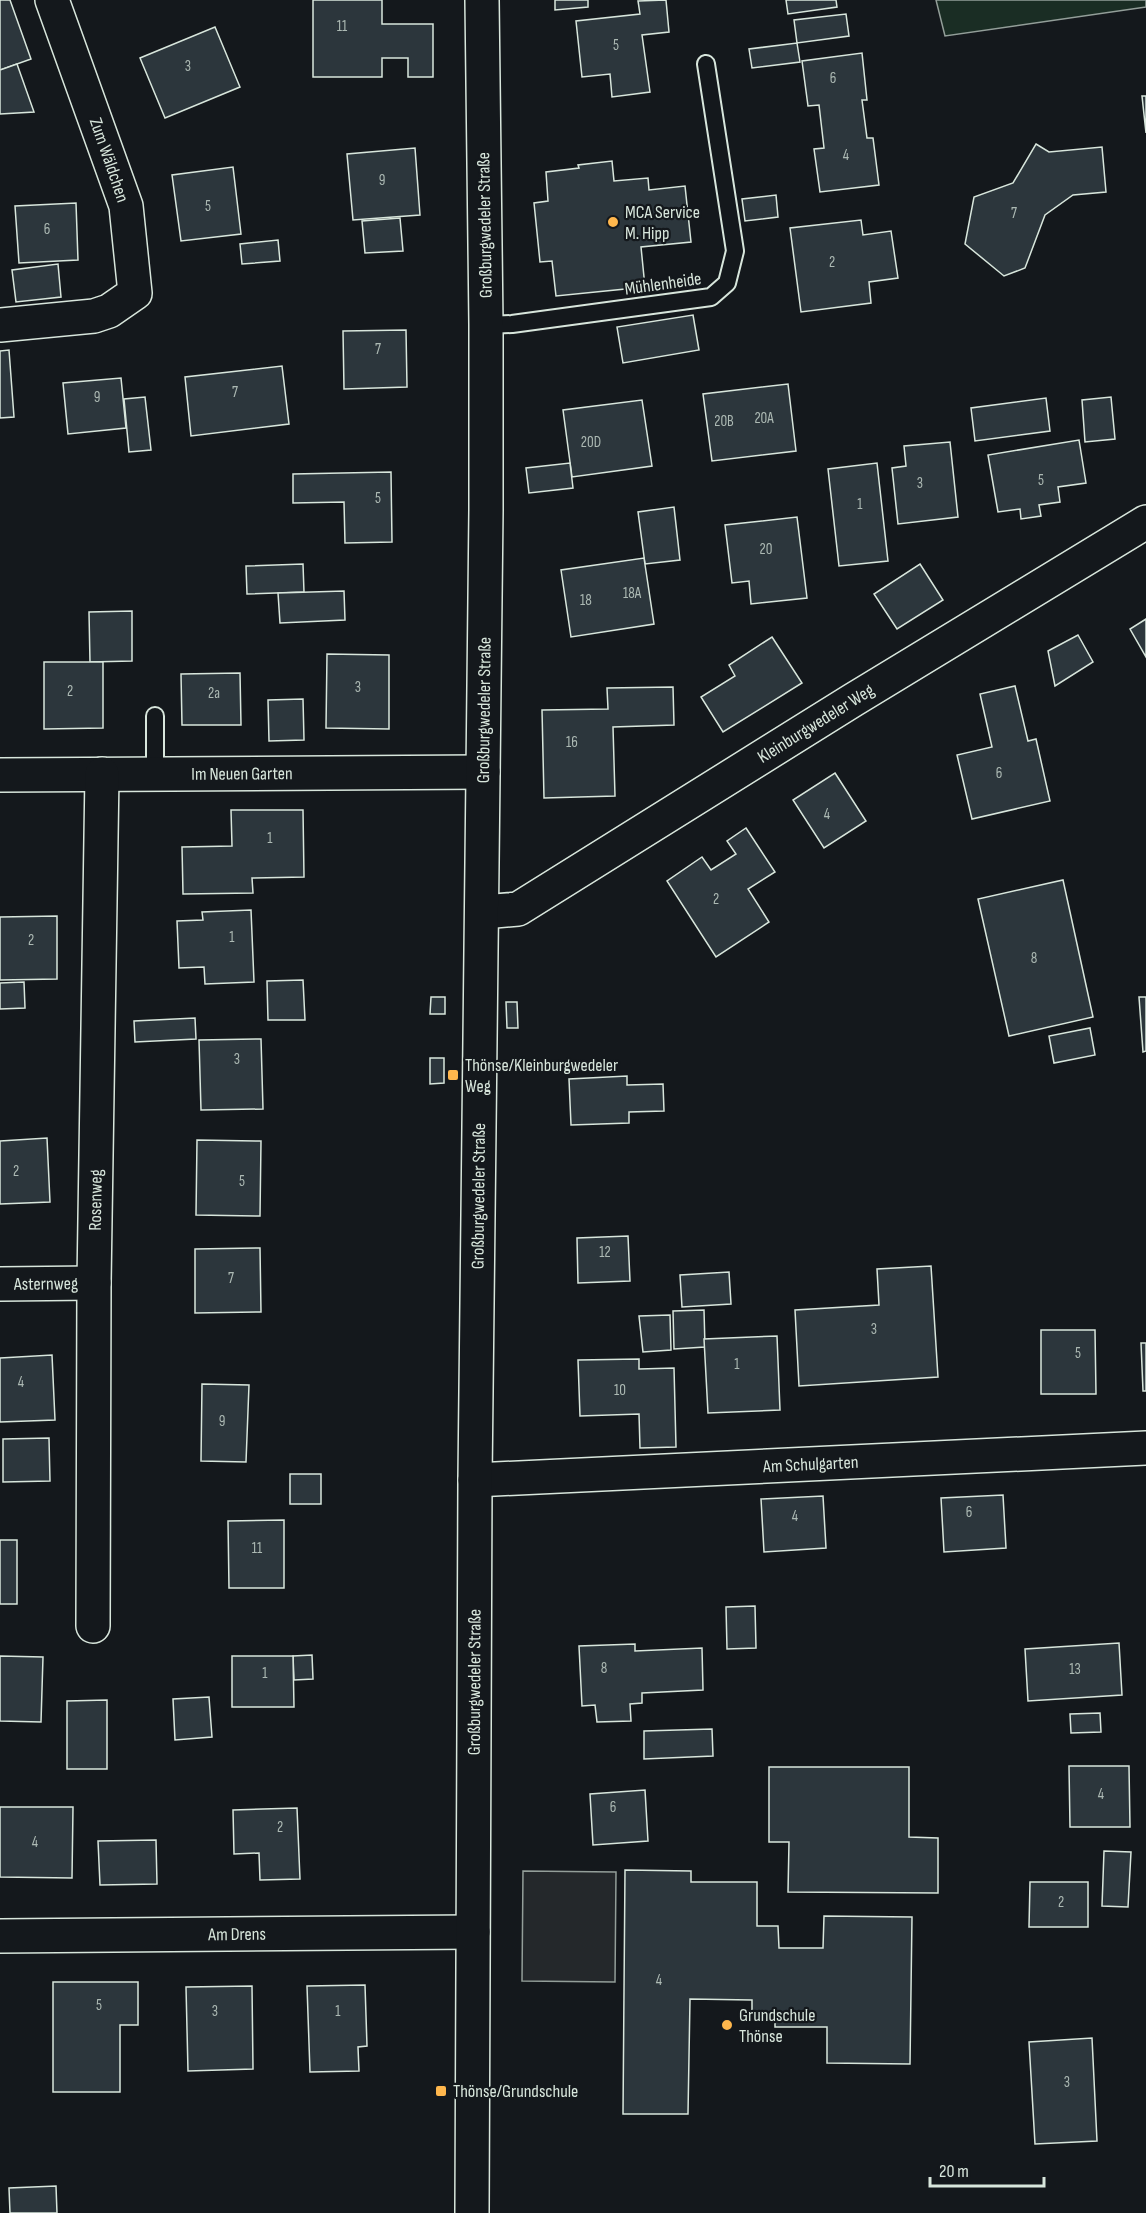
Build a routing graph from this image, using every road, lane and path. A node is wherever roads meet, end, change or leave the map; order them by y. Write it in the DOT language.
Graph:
graph roads {
  1 [pos="52,0"];
  2 [pos="482,0"];
  3 [pos="706,64"];
  4 [pos="0,325"];
  5 [pos="486,325"];
  6 [pos="1146,522"];
  7 [pos="155,716"];
  8 [pos="483,772"];
  9 [pos="102,774"];
  10 [pos="0,775"];
  11 [pos="155,775"];
  12 [pos="483,912"];
  13 [pos="94,1283"];
  14 [pos="0,1284"];
  15 [pos="1146,1448"];
  16 [pos="475,1480"];
  17 [pos="93,1626"];
  18 [pos="473,1932"];
  19 [pos="0,1936"];
  20 [pos="472,2213"];
  1 -- 4 [label="street, Zum Wäldchen"];
  2 -- 5 [label="street, Großburgwedeler Straße"];
  3 -- 5 [label="lane, Mühlenheide"];
  5 -- 8 [label="street, Großburgwedeler Straße"];
  6 -- 12 [label="street, Kleinburgwedeler Weg"];
  7 -- 11 [label="lane"];
  8 -- 11 [label="street, Im Neuen Garten"];
  8 -- 12 [label="street, Großburgwedeler Straße"];
  9 -- 10 [label="street, Im Neuen Garten"];
  9 -- 11 [label="street, Im Neuen Garten"];
  9 -- 13 [label="street, Rosenweg"];
  12 -- 16 [label="street, Großburgwedeler Straße"];
  13 -- 14 [label="street, Asternweg"];
  13 -- 17 [label="street, Rosenweg"];
  15 -- 16 [label="street, Am Schulgarten"];
  16 -- 18 [label="street, Großburgwedeler Straße"];
  18 -- 19 [label="street, Am Drens"];
  18 -- 20 [label="street, Großburgwedeler Straße"];
}
